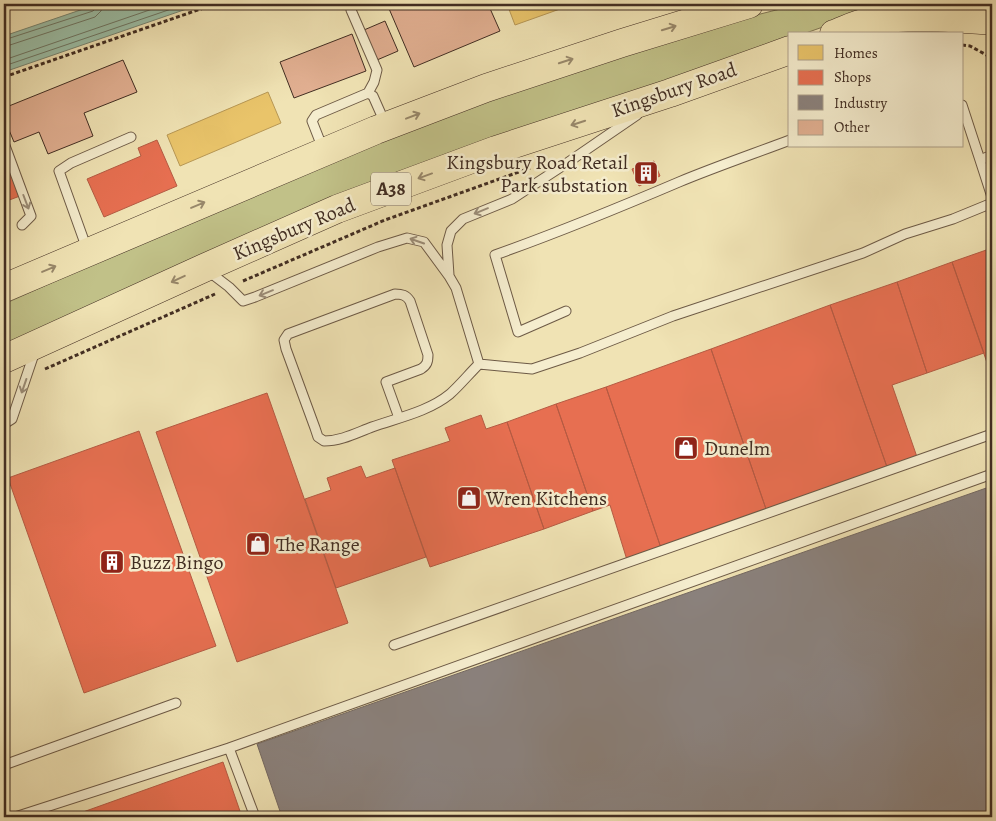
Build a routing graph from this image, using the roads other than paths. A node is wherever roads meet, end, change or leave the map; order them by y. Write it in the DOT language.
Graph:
graph roads {
  1 [pos="749,4"];
  2 [pos="351,10"];
  3 [pos="904,18"];
  4 [pos="992,21"];
  5 [pos="840,32"];
  6 [pos="992,39"];
  7 [pos="788,51"];
  8 [pos="670,92"];
  9 [pos="368,93"];
  10 [pos="964,111"];
  11 [pos="386,126"];
  12 [pos="131,137"];
  13 [pos="788,141"];
  14 [pos="4,143"];
  15 [pos="324,151"];
  16 [pos="992,156"];
  17 [pos="980,160"];
  18 [pos="992,197"];
  19 [pos="992,203"];
  20 [pos="22,225"];
  21 [pos="88,252"];
  22 [pos="204,268"];
  23 [pos="450,276"];
  24 [pos="4,288"];
  25 [pos="566,311"];
  26 [pos="38,344"];
  27 [pos="4,359"];
  28 [pos="479,364"];
  29 [pos="399,418"];
  30 [pos="4,424"];
  31 [pos="992,434"];
  32 [pos="992,474"];
  33 [pos="394,646"];
  34 [pos="176,703"];
  35 [pos="229,748"];
  36 [pos="4,765"];
  37 [pos="15,817"];
  38 [pos="255,817"];
  11 -- 1 [label="highway, one-way"];
  2 -- 9 [label="lane"];
  3 -- 4 [label="highway"];
  3 -- 5 [label="highway"];
  3 -- 6 [label="highway"];
  7 -- 8 [label="highway, Kingsbury Road / A38"];
  8 -- 22 [label="highway, Kingsbury Road / A38, one-way"];
  8 -- 23 [label="lane, one-way"];
  9 -- 11 [label="lane"];
  9 -- 15 [label="lane"];
  10 -- 17 [label="lane"];
  11 -- 15 [label="highway"];
  12 -- 21 [label="lane"];
  13 -- 25 [label="lane"];
  14 -- 20 [label="lane, one-way"];
  21 -- 15 [label="highway, one-way"];
  16 -- 17 [label="lane"];
  17 -- 18 [label="lane"];
  19 -- 28 [label="lane"];
  24 -- 21 [label="highway, one-way"];
  23 -- 22 [label="lane, one-way"];
  22 -- 26 [label="highway, Kingsbury Road / A38, one-way"];
  23 -- 28 [label="lane"];
  26 -- 27 [label="highway, Kingsbury Road / A38"];
  26 -- 30 [label="lane, one-way"];
  28 -- 29 [label="lane"];
  29 -- 29 [label="lane"];
  31 -- 33 [label="lane"];
  32 -- 35 [label="lane"];
  34 -- 36 [label="lane"];
  35 -- 37 [label="lane"];
  35 -- 38 [label="lane"];
}
